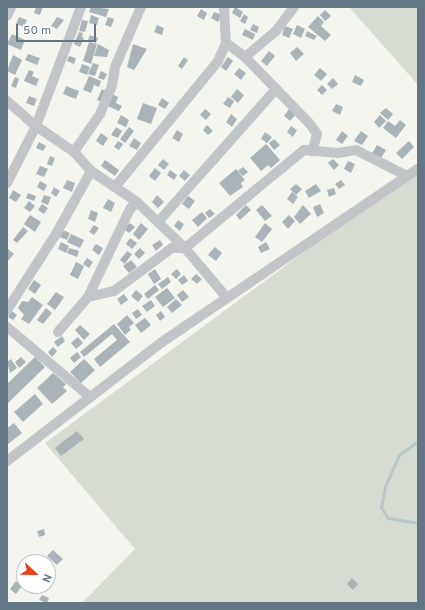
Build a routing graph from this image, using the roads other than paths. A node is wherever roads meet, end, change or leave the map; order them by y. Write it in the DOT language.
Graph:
graph roads {
  1 [pos="11,7"];
  2 [pos="81,7"];
  3 [pos="141,7"];
  4 [pos="224,7"];
  5 [pos="294,7"];
  6 [pos="7,16"];
  7 [pos="226,43"];
  8 [pos="245,56"];
  9 [pos="276,89"];
  10 [pos="7,101"];
  11 [pos="36,126"];
  12 [pos="312,151"];
  13 [pos="74,152"];
  14 [pos="418,169"];
  15 [pos="91,170"];
  16 [pos="407,176"];
  17 [pos="7,183"];
  18 [pos="115,187"];
  19 [pos="137,202"];
  20 [pos="158,222"];
  21 [pos="185,248"];
  22 [pos="88,297"];
  23 [pos="227,298"];
  24 [pos="7,310"];
  25 [pos="7,327"];
  26 [pos="58,332"];
  27 [pos="90,398"];
  28 [pos="7,462"];
  1 -- 6 [label="street"];
  2 -- 11 [label="street"];
  3 -- 13 [label="street"];
  4 -- 7 [label="street"];
  5 -- 8 [label="street"];
  7 -- 8 [label="street"];
  7 -- 18 [label="street"];
  8 -- 9 [label="street"];
  9 -- 12 [label="street"];
  9 -- 20 [label="street"];
  10 -- 11 [label="street"];
  11 -- 13 [label="street"];
  11 -- 17 [label="street"];
  12 -- 16 [label="street"];
  12 -- 21 [label="street"];
  13 -- 15 [label="street"];
  14 -- 16 [label="street"];
  15 -- 18 [label="street"];
  15 -- 24 [label="street"];
  16 -- 23 [label="street"];
  18 -- 19 [label="street"];
  19 -- 20 [label="street"];
  19 -- 22 [label="street"];
  20 -- 21 [label="street"];
  21 -- 22 [label="street"];
  21 -- 23 [label="street"];
  22 -- 26 [label="street"];
  23 -- 27 [label="street"];
  25 -- 27 [label="street"];
  27 -- 28 [label="street"];
}
